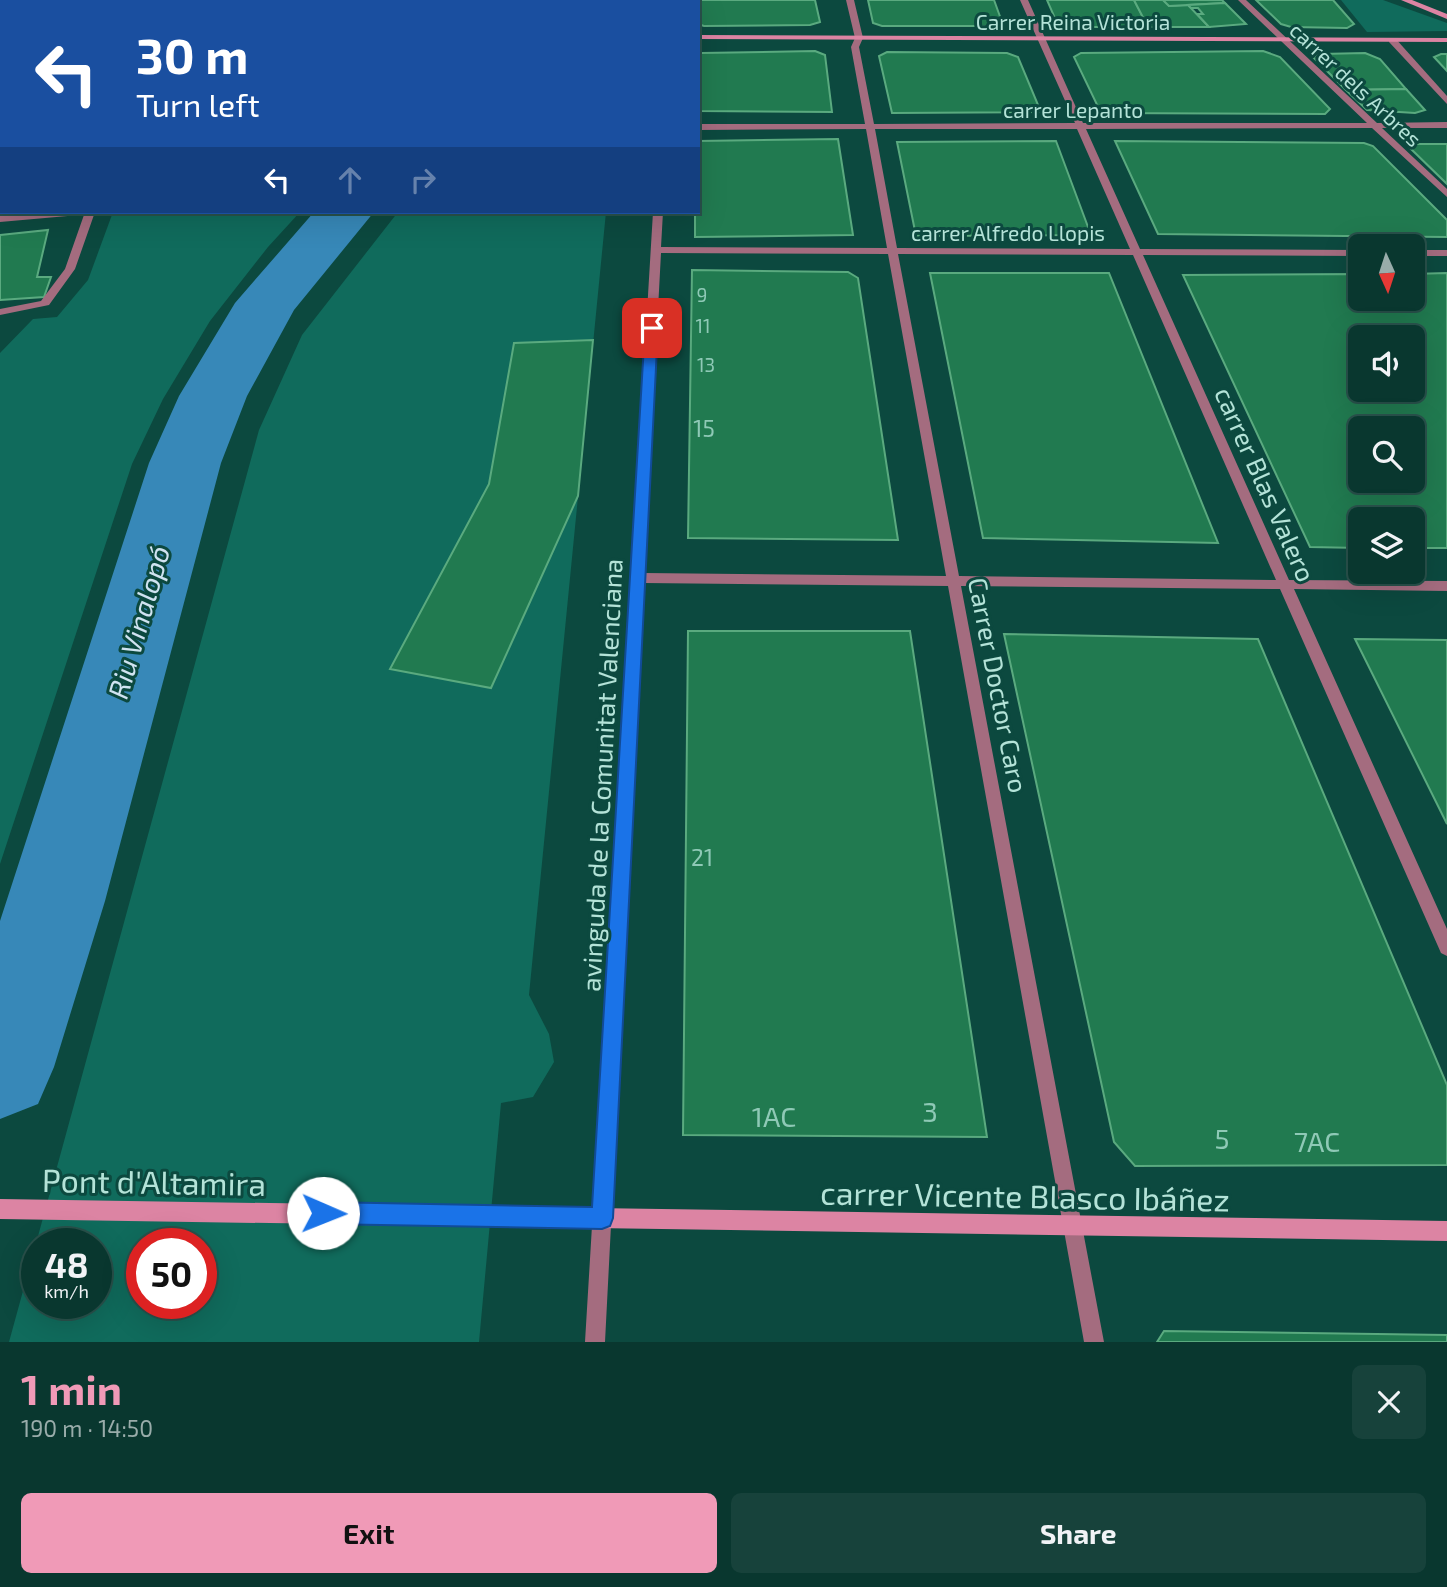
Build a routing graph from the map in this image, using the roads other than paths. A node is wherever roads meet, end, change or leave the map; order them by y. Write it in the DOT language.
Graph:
graph roads {
  1 [pos="850,0"];
  2 [pos="1024,0"];
  3 [pos="1242,0"];
  4 [pos="1405,0"];
  5 [pos="1447,17"];
  6 [pos="700,37"];
  7 [pos="859,38"];
  8 [pos="1042,39"];
  9 [pos="1283,40"];
  10 [pos="1392,40"];
  11 [pos="1447,40"];
  12 [pos="1447,101"];
  13 [pos="1374,124"];
  14 [pos="1447,125"];
  15 [pos="870,126"];
  16 [pos="700,127"];
  17 [pos="1080,127"];
  18 [pos="1447,194"];
  19 [pos="56,214"];
  20 [pos="89,214"];
  21 [pos="658,214"];
  22 [pos="0,219"];
  23 [pos="656,250"];
  24 [pos="891,251"];
  25 [pos="1137,251"];
  26 [pos="1348,253"];
  27 [pos="1425,253"];
  28 [pos="1447,253"];
  29 [pos="1,313"];
  30 [pos="638,578"];
  31 [pos="953,582"];
  32 [pos="1283,584"];
  33 [pos="1447,586"];
  34 [pos="1447,948"];
  35 [pos="0,1209"];
  36 [pos="602,1218"];
  37 [pos="1070,1224"];
  38 [pos="1447,1231"];
  39 [pos="595,1342"];
  40 [pos="1094,1342"];
  1 -- 7 [label="street, Carrer Doctor Caro"];
  2 -- 8 [label="street, carrer Blas Valero"];
  3 -- 9 [label="street, carrer dels Arbres"];
  4 -- 5 [label="main road"];
  6 -- 7 [label="main road, Carrer Reina Victoria"];
  7 -- 8 [label="main road, Carrer Reina Victoria"];
  7 -- 15 [label="street, Carrer Doctor Caro"];
  8 -- 9 [label="main road, Carrer Reina Victoria"];
  8 -- 17 [label="street, carrer Blas Valero"];
  9 -- 10 [label="main road, Carrer Reina Victoria"];
  9 -- 13 [label="street, carrer dels Arbres"];
  10 -- 11 [label="main road, Carrer Reina Victoria"];
  10 -- 12 [label="street"];
  13 -- 14 [label="street, carrer Lepanto"];
  13 -- 17 [label="street, carrer Lepanto"];
  13 -- 18 [label="street, carrer dels Arbres"];
  15 -- 16 [label="street, carrer Lepanto"];
  15 -- 17 [label="street, carrer Lepanto"];
  15 -- 24 [label="street, Carrer Doctor Caro"];
  17 -- 25 [label="street, carrer Blas Valero"];
  19 -- 22 [label="street"];
  20 -- 29 [label="street"];
  21 -- 23 [label="street, avinguda de la Comunitat Valenciana"];
  23 -- 24 [label="street, carrer Alfredo Llopis"];
  23 -- 30 [label="street, avinguda de la Comunitat Valenciana"];
  24 -- 25 [label="street, carrer Alfredo Llopis"];
  24 -- 31 [label="street, Carrer Doctor Caro"];
  25 -- 26 [label="street, carrer Alfredo Llopis"];
  25 -- 32 [label="street, carrer Blas Valero"];
  27 -- 28 [label="street"];
  30 -- 31 [label="street"];
  30 -- 36 [label="street, avinguda de la Comunitat Valenciana"];
  31 -- 32 [label="street"];
  31 -- 37 [label="street, Carrer Doctor Caro"];
  32 -- 33 [label="street"];
  32 -- 34 [label="street, carrer Blas Valero"];
  35 -- 36 [label="main road, Pont d'Altamira"];
  36 -- 37 [label="main road, carrer Vicente Blasco Ibáñez"];
  36 -- 39 [label="street, avinguda de la Comunitat Valenciana"];
  37 -- 38 [label="main road, carrer Vicente Blasco Ibáñez"];
  37 -- 40 [label="street, Carrer Doctor Caro"];
}
